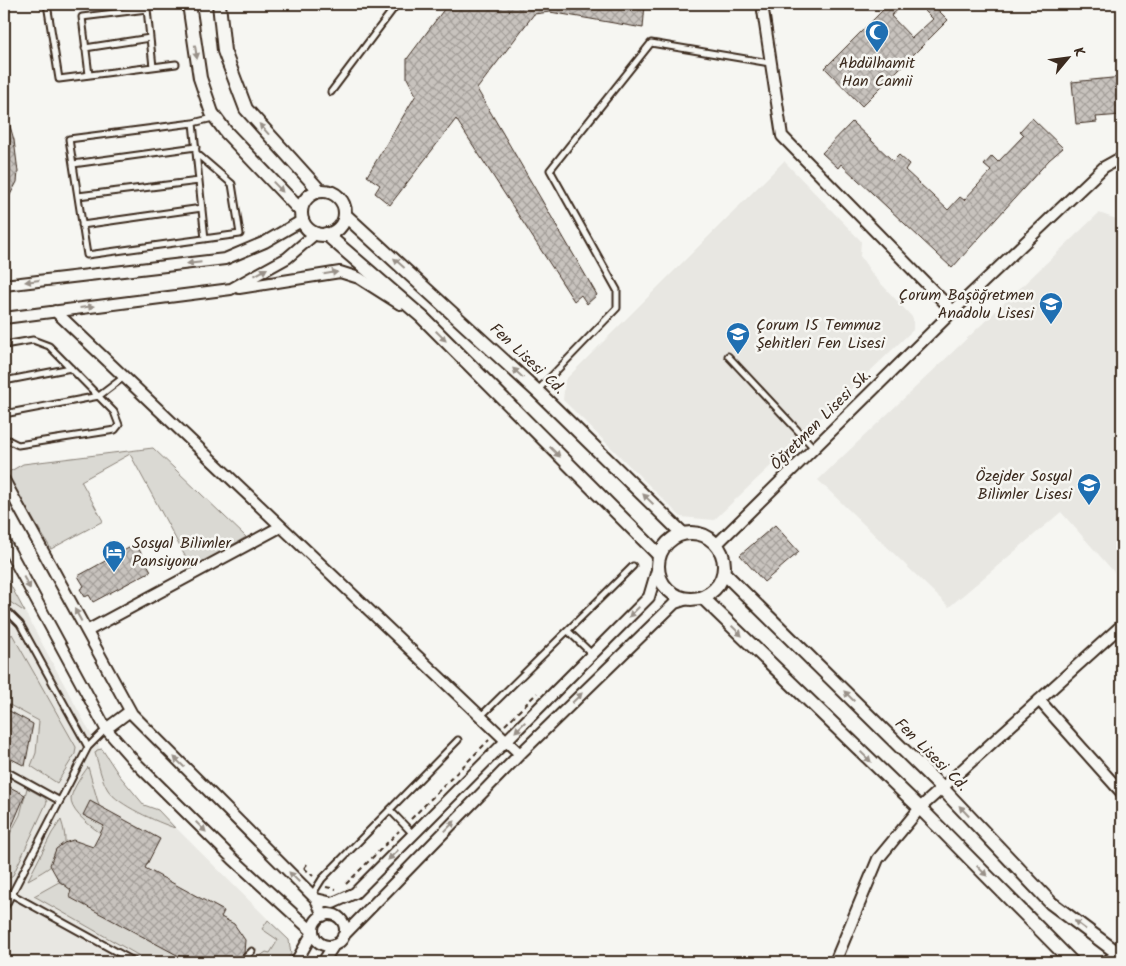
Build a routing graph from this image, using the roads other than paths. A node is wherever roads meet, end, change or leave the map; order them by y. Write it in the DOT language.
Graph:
graph roads {
  1 [pos="47,4"];
  2 [pos="189,4"];
  3 [pos="219,4"];
  4 [pos="397,4"];
  5 [pos="762,4"];
  6 [pos="150,38"];
  7 [pos="85,48"];
  8 [pos="770,63"];
  9 [pos="176,64"];
  10 [pos="153,67"];
  11 [pos="89,75"];
  12 [pos="331,92"];
  13 [pos="215,117"];
  14 [pos="193,123"];
  15 [pos="196,147"];
  16 [pos="196,154"];
  17 [pos="1122,156"];
  18 [pos="73,164"];
  19 [pos="199,181"];
  20 [pos="320,191"];
  21 [pos="78,196"];
  22 [pos="202,208"];
  23 [pos="302,215"];
  24 [pos="345,215"];
  25 [pos="82,225"];
  26 [pos="321,234"];
  27 [pos="205,239"];
  28 [pos="4,285"];
  29 [pos="231,289"];
  30 [pos="953,310"];
  31 [pos="55,311"];
  32 [pos="422,317"];
  33 [pos="4,318"];
  34 [pos="4,345"];
  35 [pos="728,356"];
  36 [pos="71,368"];
  37 [pos="124,377"];
  38 [pos="4,381"];
  39 [pos="537,391"];
  40 [pos="99,396"];
  41 [pos="4,414"];
  42 [pos="4,438"];
  43 [pos="814,448"];
  44 [pos="4,480"];
  45 [pos="280,527"];
  46 [pos="682,533"];
  47 [pos="4,540"];
  48 [pos="716,544"];
  49 [pos="659,555"];
  50 [pos="633,566"];
  51 [pos="657,570"];
  52 [pos="724,573"];
  53 [pos="702,598"];
  54 [pos="687,599"];
  55 [pos="4,608"];
  56 [pos="1122,625"];
  57 [pos="86,631"];
  58 [pos="568,631"];
  59 [pos="592,654"];
  60 [pos="1039,700"];
  61 [pos="130,710"];
  62 [pos="480,718"];
  63 [pos="106,729"];
  64 [pos="458,740"];
  65 [pos="505,742"];
  66 [pos="88,747"];
  67 [pos="520,754"];
  68 [pos="4,770"];
  69 [pos="941,787"];
  70 [pos="1122,793"];
  71 [pos="60,801"];
  72 [pos="920,808"];
  73 [pos="390,810"];
  74 [pos="413,834"];
  75 [pos="4,890"];
  76 [pos="12,895"];
  77 [pos="314,897"];
  78 [pos="341,901"];
  79 [pos="4,909"];
  80 [pos="326,915"];
  81 [pos="313,932"];
  82 [pos="343,936"];
  83 [pos="334,945"];
  84 [pos="252,951"];
  85 [pos="1120,954"];
  86 [pos="135,962"];
  87 [pos="241,962"];
  88 [pos="296,962"];
  89 [pos="323,962"];
  90 [pos="835,962"];
  91 [pos="1072,962"];
  92 [pos="1107,962"];
  1 -- 11 [label="lane"];
  2 -- 13 [label="street, one-way"];
  20 -- 3 [label="street, one-way"];
  4 -- 12 [label="lane"];
  5 -- 8 [label="street"];
  6 -- 7 [label="lane"];
  6 -- 7 [label="lane"];
  6 -- 10 [label="lane"];
  7 -- 11 [label="lane"];
  8 -- 30 [label="street"];
  8 -- 39 [label="lane"];
  9 -- 10 [label="lane"];
  10 -- 11 [label="lane"];
  13 -- 14 [label="lane"];
  13 -- 23 [label="street, one-way"];
  14 -- 15 [label="lane"];
  14 -- 18 [label="lane"];
  15 -- 16 [label="lane"];
  15 -- 18 [label="lane"];
  16 -- 19 [label="lane"];
  16 -- 27 [label="lane"];
  17 -- 30 [label="street, Öğretmen Lisesi Sk."];
  18 -- 21 [label="lane"];
  19 -- 21 [label="lane"];
  19 -- 22 [label="lane"];
  20 -- 23 [label="street"];
  20 -- 24 [label="street"];
  21 -- 25 [label="lane"];
  22 -- 25 [label="lane"];
  22 -- 27 [label="lane"];
  23 -- 26 [label="street"];
  23 -- 28 [label="street, one-way"];
  24 -- 26 [label="street"];
  39 -- 24 [label="street, Fen Lisesi Cd., one-way"];
  25 -- 27 [label="lane"];
  29 -- 26 [label="street, one-way"];
  26 -- 32 [label="street"];
  31 -- 29 [label="street, one-way"];
  29 -- 32 [label="street, one-way"];
  30 -- 43 [label="street, Öğretmen Lisesi Sk."];
  31 -- 33 [label="street"];
  31 -- 37 [label="street"];
  32 -- 49 [label="street, one-way"];
  34 -- 36 [label="lane"];
  35 -- 43 [label="lane"];
  36 -- 38 [label="lane"];
  36 -- 40 [label="lane"];
  37 -- 40 [label="lane"];
  37 -- 45 [label="street"];
  46 -- 39 [label="street, Fen Lisesi Cd., one-way"];
  40 -- 41 [label="lane"];
  40 -- 42 [label="lane"];
  43 -- 48 [label="street, Öğretmen Lisesi Sk."];
  57 -- 44 [label="street, one-way"];
  45 -- 57 [label="street"];
  45 -- 62 [label="street"];
  46 -- 48 [label="street"];
  46 -- 49 [label="street"];
  47 -- 63 [label="street, one-way"];
  48 -- 52 [label="street"];
  49 -- 51 [label="street"];
  50 -- 58 [label="lane"];
  51 -- 54 [label="street"];
  51 -- 59 [label="street, one-way"];
  52 -- 53 [label="street"];
  69 -- 52 [label="street, Fen Lisesi Cd., one-way"];
  53 -- 54 [label="street"];
  53 -- 72 [label="street, one-way"];
  67 -- 54 [label="street, one-way"];
  55 -- 66 [label="lane"];
  56 -- 60 [label="street"];
  57 -- 61 [label="street"];
  58 -- 59 [label="lane"];
  58 -- 62 [label="lane"];
  59 -- 65 [label="street, one-way"];
  60 -- 69 [label="street"];
  60 -- 70 [label="street"];
  61 -- 63 [label="street"];
  77 -- 61 [label="street, one-way"];
  62 -- 65 [label="street"];
  63 -- 66 [label="lane"];
  63 -- 81 [label="street, one-way"];
  64 -- 73 [label="lane"];
  65 -- 67 [label="street"];
  65 -- 74 [label="street"];
  66 -- 71 [label="lane"];
  82 -- 67 [label="street, one-way"];
  68 -- 71 [label="lane"];
  69 -- 72 [label="street"];
  85 -- 69 [label="street, Fen Lisesi Cd., one-way"];
  71 -- 76 [label="lane"];
  72 -- 90 [label="street"];
  72 -- 91 [label="street, one-way"];
  73 -- 74 [label="lane"];
  73 -- 77 [label="lane"];
  74 -- 78 [label="street, one-way"];
  75 -- 76 [label="lane"];
  76 -- 79 [label="lane"];
  76 -- 86 [label="lane"];
  77 -- 78 [label="street"];
  77 -- 80 [label="street"];
  78 -- 80 [label="street"];
  80 -- 81 [label="street"];
  80 -- 82 [label="street"];
  81 -- 83 [label="street"];
  81 -- 88 [label="street"];
  82 -- 83 [label="street"];
  83 -- 89 [label="street"];
  84 -- 87 [label="lane"];
  85 -- 92 [label="street"];
}
